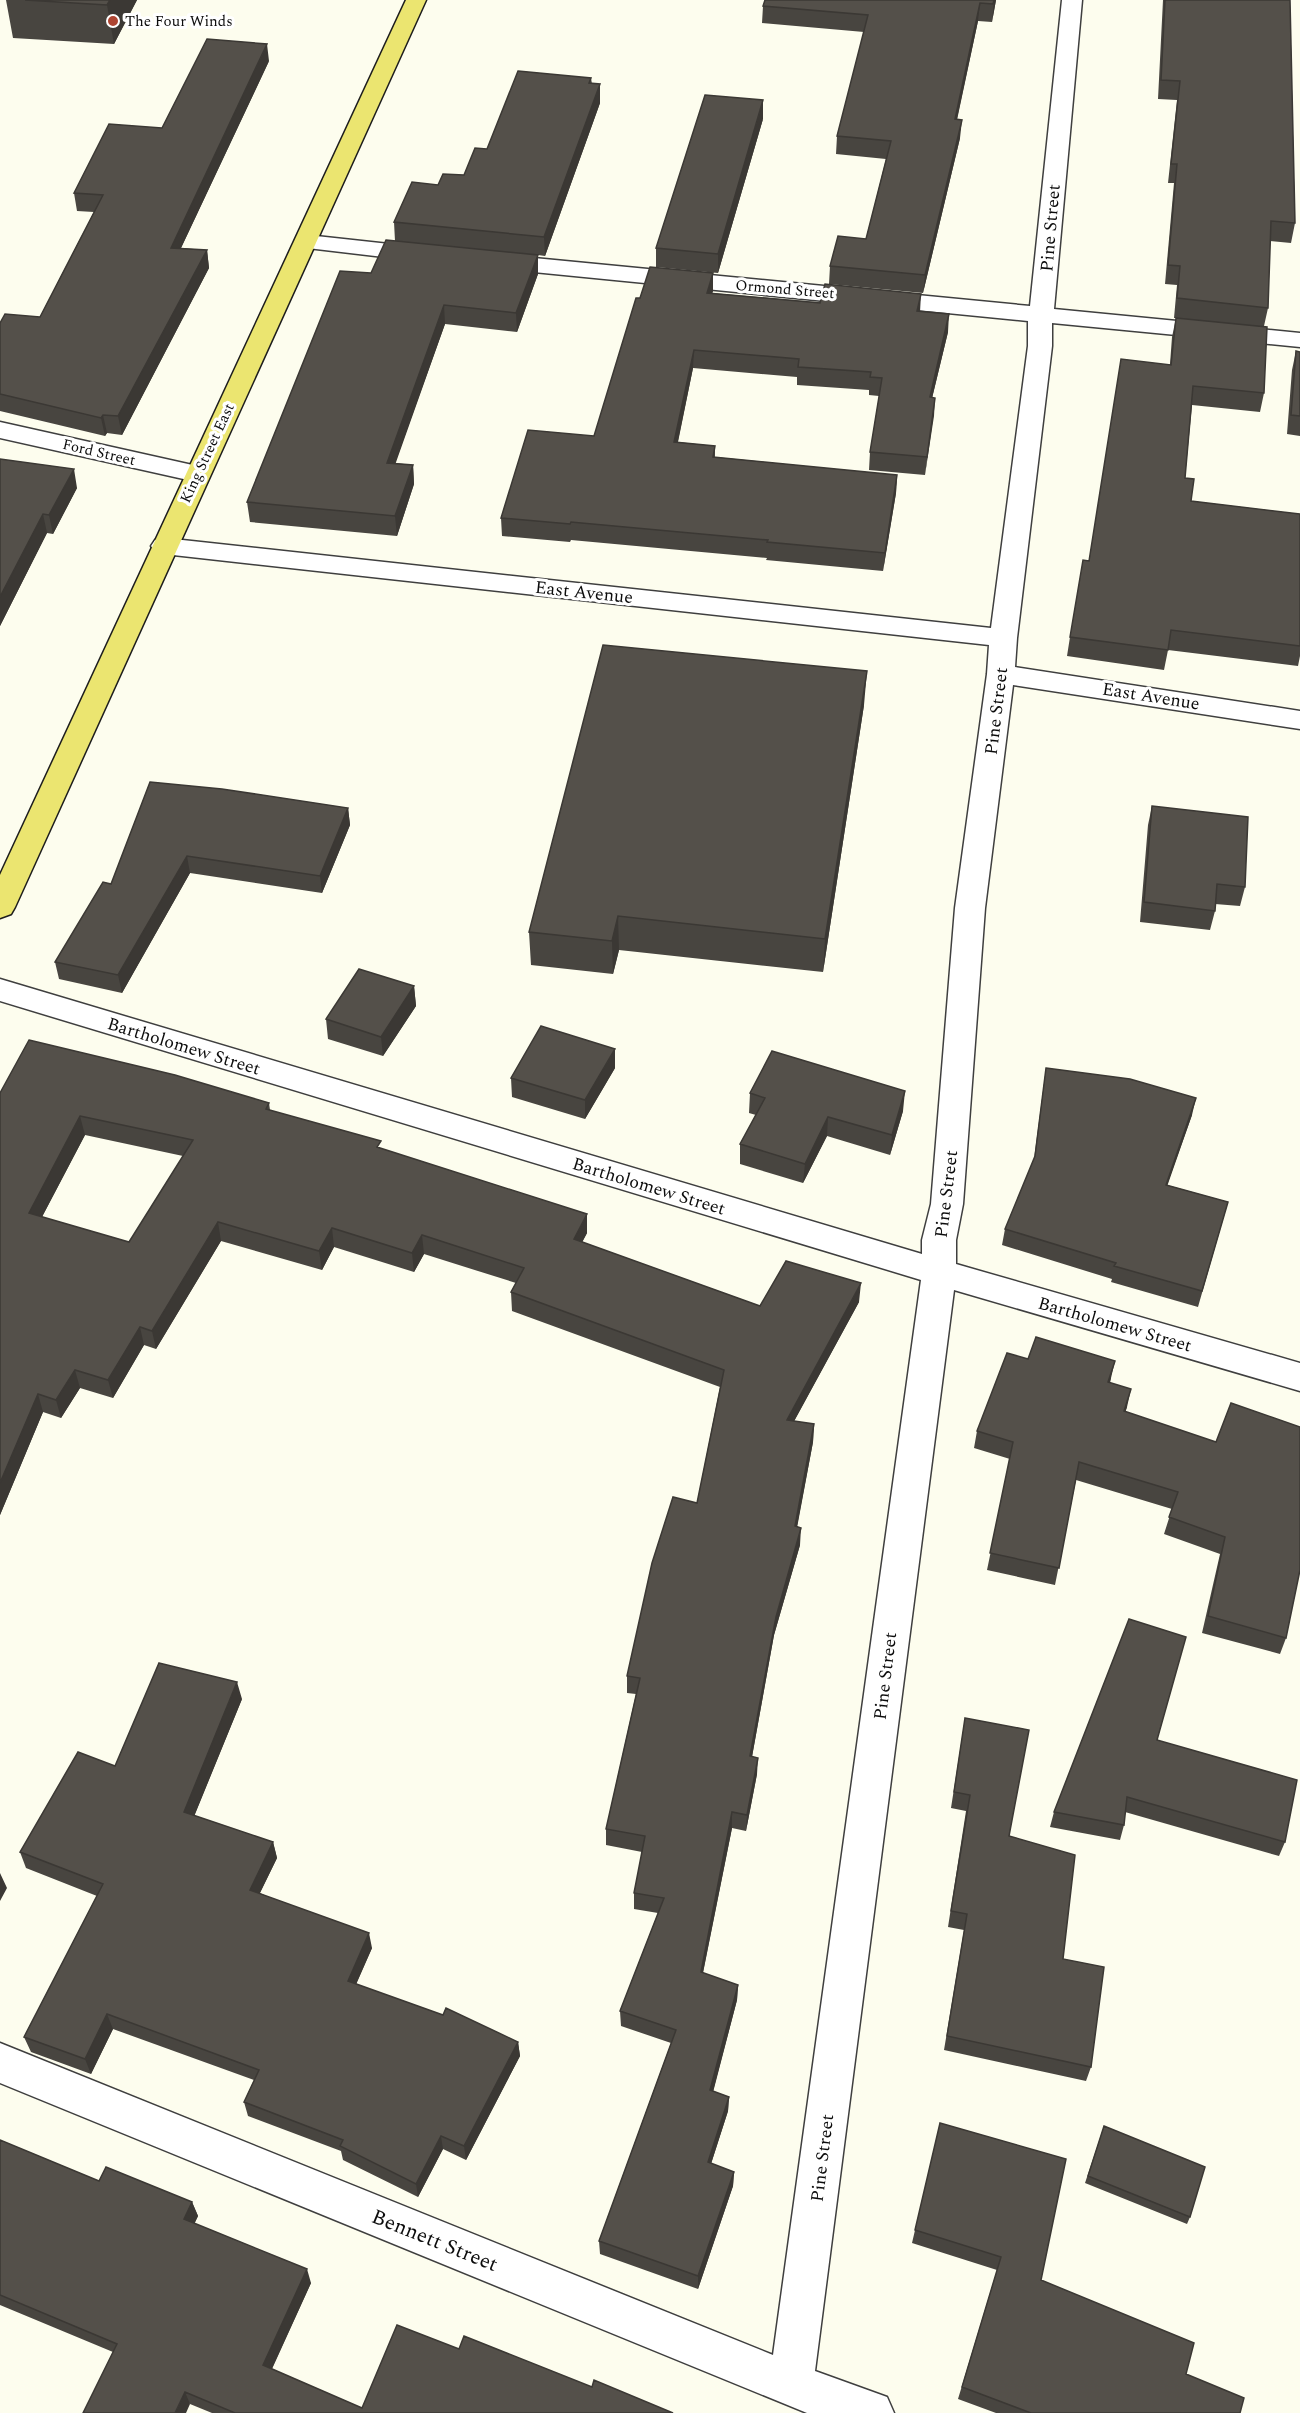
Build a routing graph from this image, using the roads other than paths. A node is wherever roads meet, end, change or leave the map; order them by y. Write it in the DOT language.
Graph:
graph roads {
  1 [pos="416,0"];
  2 [pos="1072,0"];
  3 [pos="306,242"];
  4 [pos="1041,314"];
  5 [pos="1300,340"];
  6 [pos="0,430"];
  7 [pos="197,474"];
  8 [pos="164,546"];
  9 [pos="1003,638"];
  10 [pos="1001,674"];
  11 [pos="1300,720"];
  12 [pos="0,907"];
  13 [pos="0,990"];
  14 [pos="939,1272"];
  15 [pos="1300,1377"];
  16 [pos="0,2063"];
  17 [pos="790,2385"];
  18 [pos="871,2413"];
  1 -- 3 [label="main road, King Street East"];
  2 -- 4 [label="street, Pine Street"];
  3 -- 4 [label="street, Ormond Street"];
  3 -- 7 [label="main road, King Street East"];
  4 -- 5 [label="street, Ormond Street"];
  4 -- 9 [label="street, Pine Street"];
  6 -- 7 [label="street, Ford Street"];
  7 -- 8 [label="main road, King Street East"];
  8 -- 9 [label="street, East Avenue"];
  8 -- 12 [label="main road, King Street East"];
  9 -- 10 [label="street, Pine Street"];
  10 -- 11 [label="street, East Avenue"];
  10 -- 14 [label="street, Pine Street"];
  13 -- 14 [label="street, Bartholomew Street"];
  14 -- 15 [label="street, Bartholomew Street"];
  14 -- 17 [label="street, Pine Street"];
  16 -- 17 [label="street, Bennett Street"];
  17 -- 18 [label="street, Bennett Street"];
}
